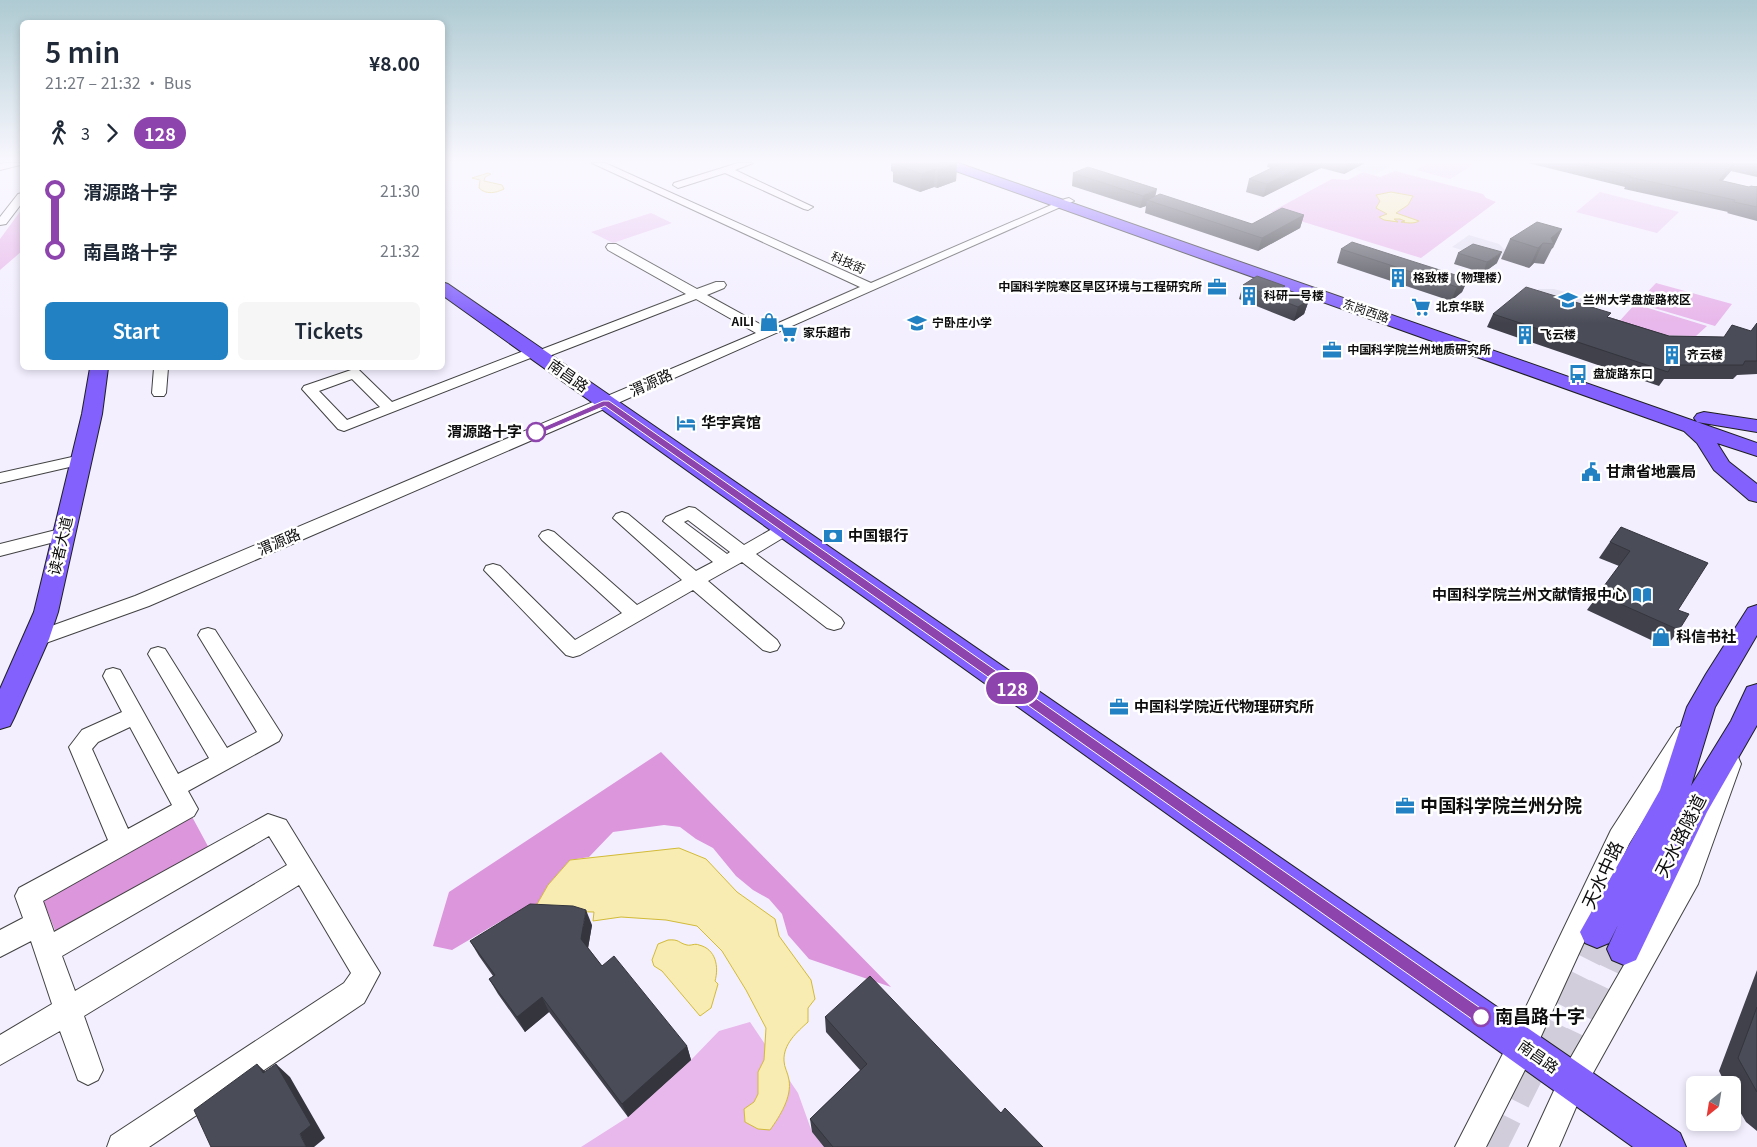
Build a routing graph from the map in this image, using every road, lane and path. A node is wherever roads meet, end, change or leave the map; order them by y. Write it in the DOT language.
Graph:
graph roads {
  1 [pos="6,217"];
  2 [pos="715,217"];
  3 [pos="1032,217"];
  4 [pos="1106,217"];
  5 [pos="2,222"];
  6 [pos="612,247"];
  7 [pos="720,285"];
  8 [pos="870,287"];
  9 [pos="446,293"];
  10 [pos="697,294"];
  11 [pos="766,333"];
  12 [pos="537,354"];
  13 [pos="100,370"];
  14 [pos="162,370"];
  15 [pos="159,393"];
  16 [pos="606,403"];
  17 [pos="390,408"];
  18 [pos="1667,414"];
  19 [pos="1757,426"];
  20 [pos="1757,440"];
  21 [pos="1757,450"];
  22 [pos="81,460"];
  23 [pos="0,478"];
  24 [pos="1757,495"];
  25 [pos="622,518"];
  26 [pos="785,529"];
  27 [pos="64,534"];
  28 [pos="548,536"];
  29 [pos="0,550"];
  30 [pos="743,553"];
  31 [pos="726,563"];
  32 [pos="493,570"];
  33 [pos="695,581"];
  34 [pos="1757,614"];
  35 [pos="636,615"];
  36 [pos="834,624"];
  37 [pos="208,635"];
  38 [pos="36,639"];
  39 [pos="770,645"];
  40 [pos="158,654"];
  41 [pos="113,676"];
  42 [pos="6,694"];
  43 [pos="1701,707"];
  44 [pos="1753,707"];
  45 [pos="135,716"];
  46 [pos="0,718"];
  47 [pos="222,762"];
  48 [pos="174,788"];
  49 [pos="122,844"];
  50 [pos="303,869"];
  51 [pos="38,923"];
  52 [pos="1597,932"];
  53 [pos="0,944"];
  54 [pos="1624,949"];
  55 [pos="47,950"];
  56 [pos="68,1010"];
  57 [pos="1522,1046"];
  58 [pos="0,1051"];
  59 [pos="88,1070"];
  60 [pos="1573,1082"];
  61 [pos="122,1147"];
  62 [pos="1470,1147"];
  63 [pos="1543,1147"];
  64 [pos="1666,1147"];
  1 -- 5 [label="street"];
  2 -- 8 [label="street, 科技街"];
  3 -- 8 [label="street, 渭源路"];
  4 -- 18 [label="main road, 东岗西路"];
  6 -- 10 [label="street"];
  7 -- 10 [label="street"];
  8 -- 11 [label="street, 渭源路"];
  9 -- 12 [label="main road, 南昌路"];
  10 -- 11 [label="street"];
  10 -- 12 [label="street"];
  11 -- 16 [label="street, 渭源路"];
  12 -- 16 [label="main road, 南昌路"];
  12 -- 17 [label="street"];
  13 -- 22 [label="main road, 读者大道"];
  14 -- 15 [label="street"];
  16 -- 26 [label="main road, 南昌路"];
  16 -- 38 [label="street, 渭源路"];
  17 -- 17 [label="street"];
  18 -- 19 [label="main road"];
  18 -- 20 [label="main road, 东岗西路"];
  18 -- 21 [label="main road, 东岗西路"];
  18 -- 24 [label="main road"];
  22 -- 23 [label="street"];
  22 -- 27 [label="main road, 读者大道"];
  25 -- 33 [label="street"];
  26 -- 30 [label="street"];
  26 -- 57 [label="main road, 南昌路"];
  27 -- 29 [label="street"];
  27 -- 38 [label="main road, 读者大道"];
  28 -- 35 [label="street"];
  30 -- 31 [label="street"];
  30 -- 31 [label="street"];
  30 -- 36 [label="street"];
  31 -- 33 [label="street"];
  32 -- 35 [label="street"];
  33 -- 35 [label="street"];
  33 -- 39 [label="street"];
  34 -- 43 [label="main road, 天水中路"];
  37 -- 47 [label="street"];
  38 -- 42 [label="main road, 读者大道"];
  40 -- 47 [label="street"];
  41 -- 45 [label="street"];
  42 -- 46 [label="main road, 读者大道"];
  43 -- 52 [label="main road, 天水路隧道"];
  43 -- 57 [label="street, 天水中路"];
  44 -- 54 [label="main road, 天水路隧道"];
  44 -- 60 [label="street"];
  45 -- 48 [label="street"];
  45 -- 49 [label="street"];
  47 -- 48 [label="street"];
  48 -- 49 [label="street"];
  49 -- 51 [label="street"];
  50 -- 55 [label="street"];
  50 -- 56 [label="street"];
  50 -- 61 [label="street"];
  51 -- 53 [label="street"];
  51 -- 55 [label="street"];
  55 -- 56 [label="street"];
  56 -- 58 [label="street"];
  56 -- 59 [label="street"];
  57 -- 60 [label="main road, 南昌路"];
  57 -- 62 [label="street, 天水中路"];
  60 -- 63 [label="street"];
  60 -- 64 [label="main road, 南昌路"];
}
